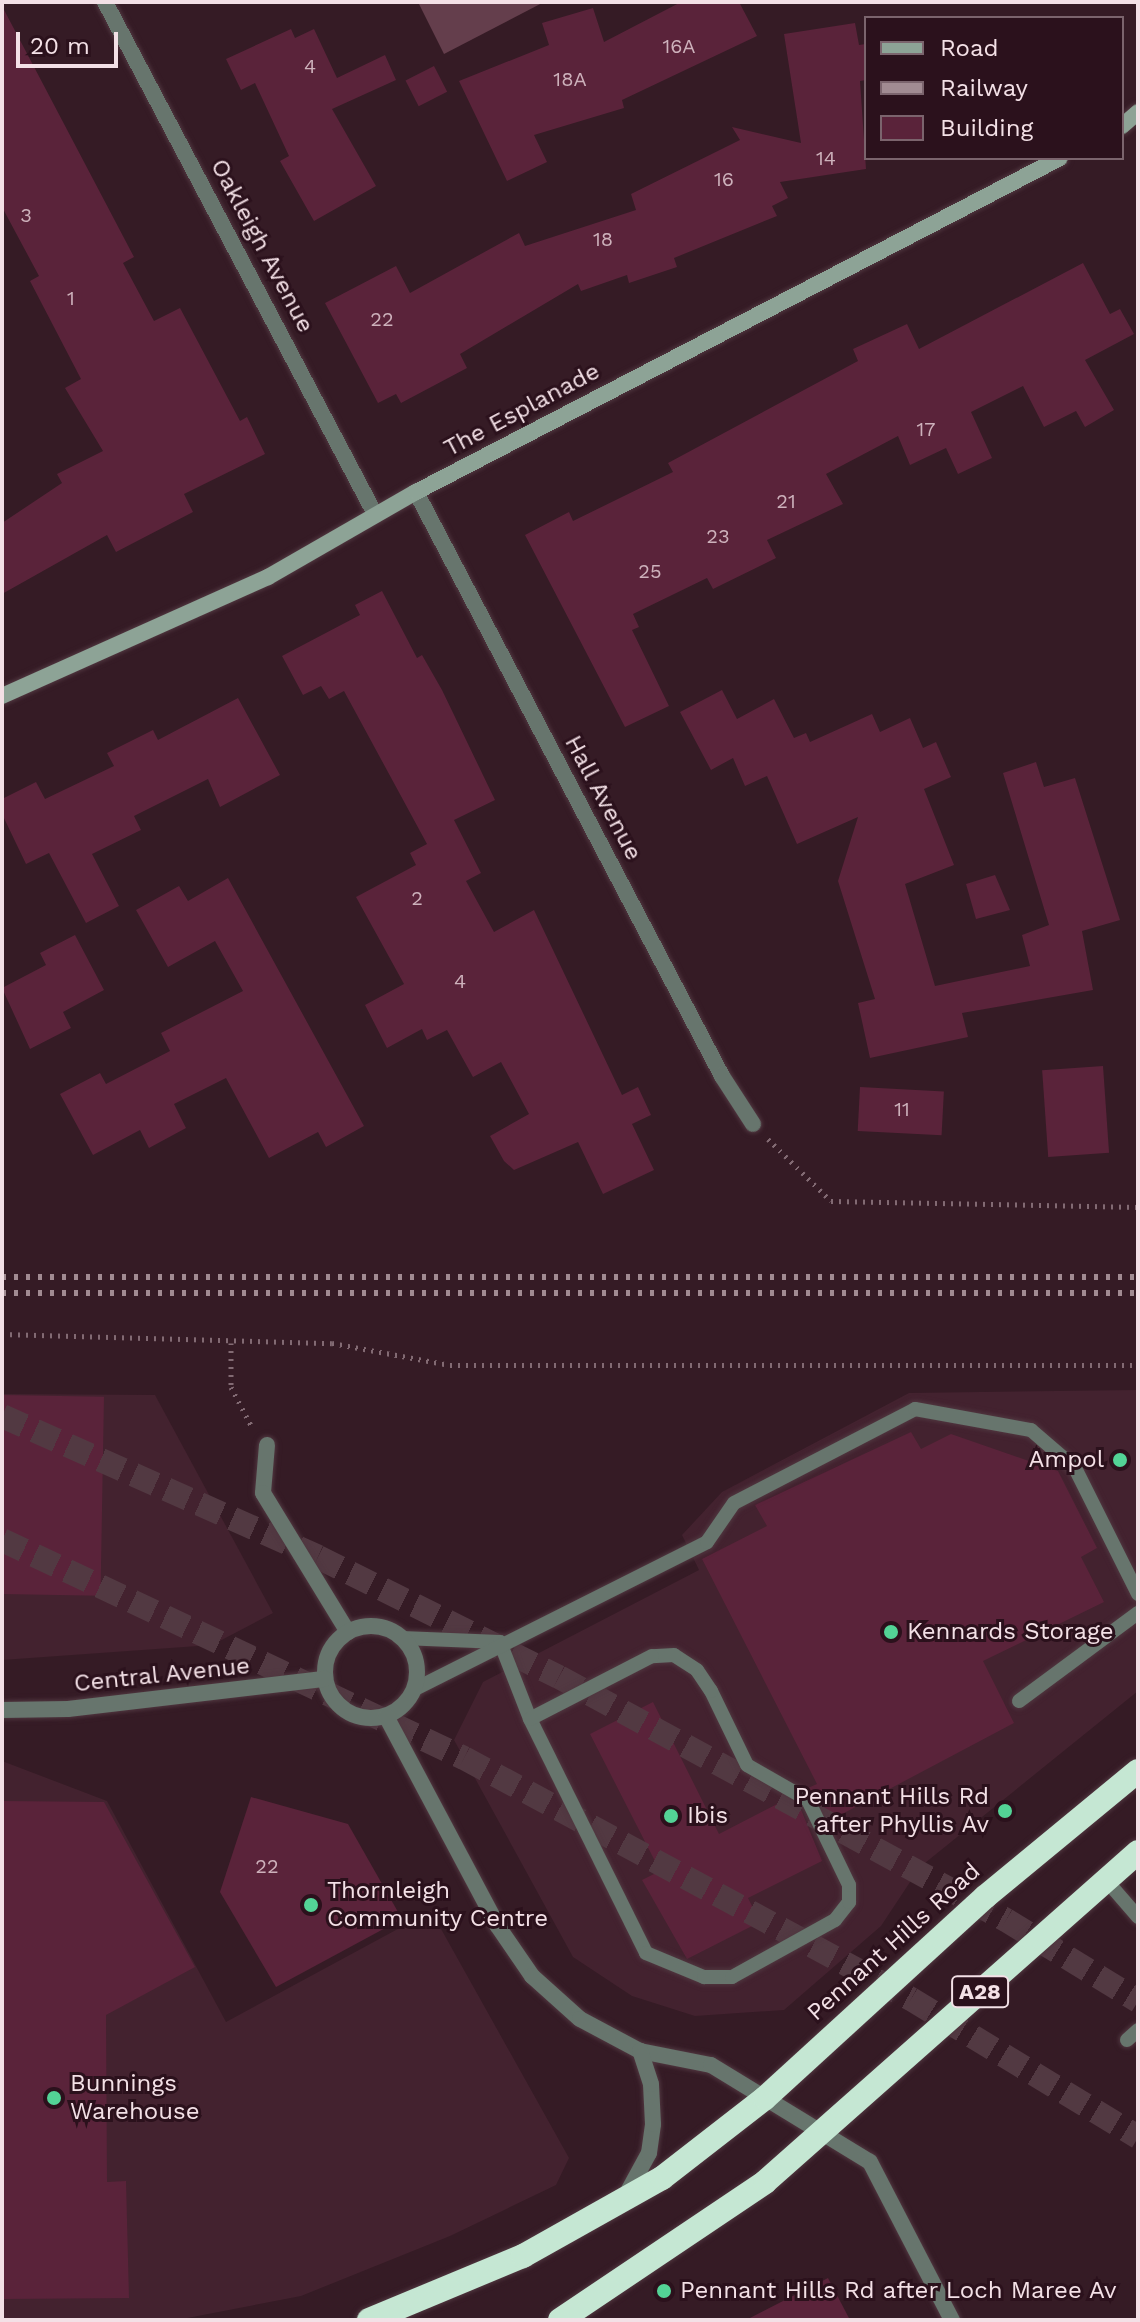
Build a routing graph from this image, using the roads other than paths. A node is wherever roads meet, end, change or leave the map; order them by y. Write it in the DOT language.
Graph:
graph roads {
  1 [pos="105,2"];
  2 [pos="1056,160"];
  3 [pos="416,492"];
  4 [pos="375,514"];
  5 [pos="2,696"];
  6 [pos="753,1124"];
  7 [pos="267,1445"];
  8 [pos="1138,1594"];
  9 [pos="1138,1613"];
  10 [pos="348,1632"];
  11 [pos="402,1638"];
  12 [pos="500,1642"];
  13 [pos="325,1679"];
  14 [pos="413,1690"];
  15 [pos="1019,1701"];
  16 [pos="2,1710"];
  17 [pos="386,1716"];
  18 [pos="530,1719"];
  19 [pos="1138,1771"];
  20 [pos="1138,1852"];
  21 [pos="1106,1880"];
  22 [pos="1138,1917"];
  23 [pos="640,2051"];
  24 [pos="765,2098"];
  25 [pos="823,2134"];
  26 [pos="620,2203"];
  27 [pos="369,2320"];
  28 [pos="560,2320"];
  29 [pos="952,2320"];
  1 -- 4 [label="street, Oakleigh Avenue"];
  2 -- 3 [label="main road, The Esplanade"];
  3 -- 4 [label="main road, The Esplanade"];
  3 -- 6 [label="street, Hall Avenue"];
  4 -- 5 [label="main road, The Esplanade"];
  7 -- 10 [label="street"];
  8 -- 12 [label="lane"];
  9 -- 15 [label="lane"];
  10 -- 11 [label="street"];
  10 -- 13 [label="street"];
  11 -- 12 [label="lane"];
  11 -- 14 [label="street"];
  12 -- 14 [label="lane"];
  12 -- 18 [label="lane"];
  13 -- 16 [label="street, Central Avenue"];
  13 -- 17 [label="street"];
  14 -- 17 [label="street"];
  17 -- 23 [label="street"];
  18 -- 18 [label="lane"];
  19 -- 24 [label="highway, Pennant Hills Road / A28"];
  20 -- 21 [label="highway, A28"];
  21 -- 22 [label="lane"];
  21 -- 25 [label="highway, A28"];
  23 -- 24 [label="street"];
  23 -- 26 [label="street"];
  24 -- 25 [label="street"];
  24 -- 26 [label="highway, Pennant Hills Road / A28"];
  25 -- 28 [label="highway, A28"];
  25 -- 29 [label="street"];
  26 -- 27 [label="highway, Pennant Hills Road / A28"];
}
